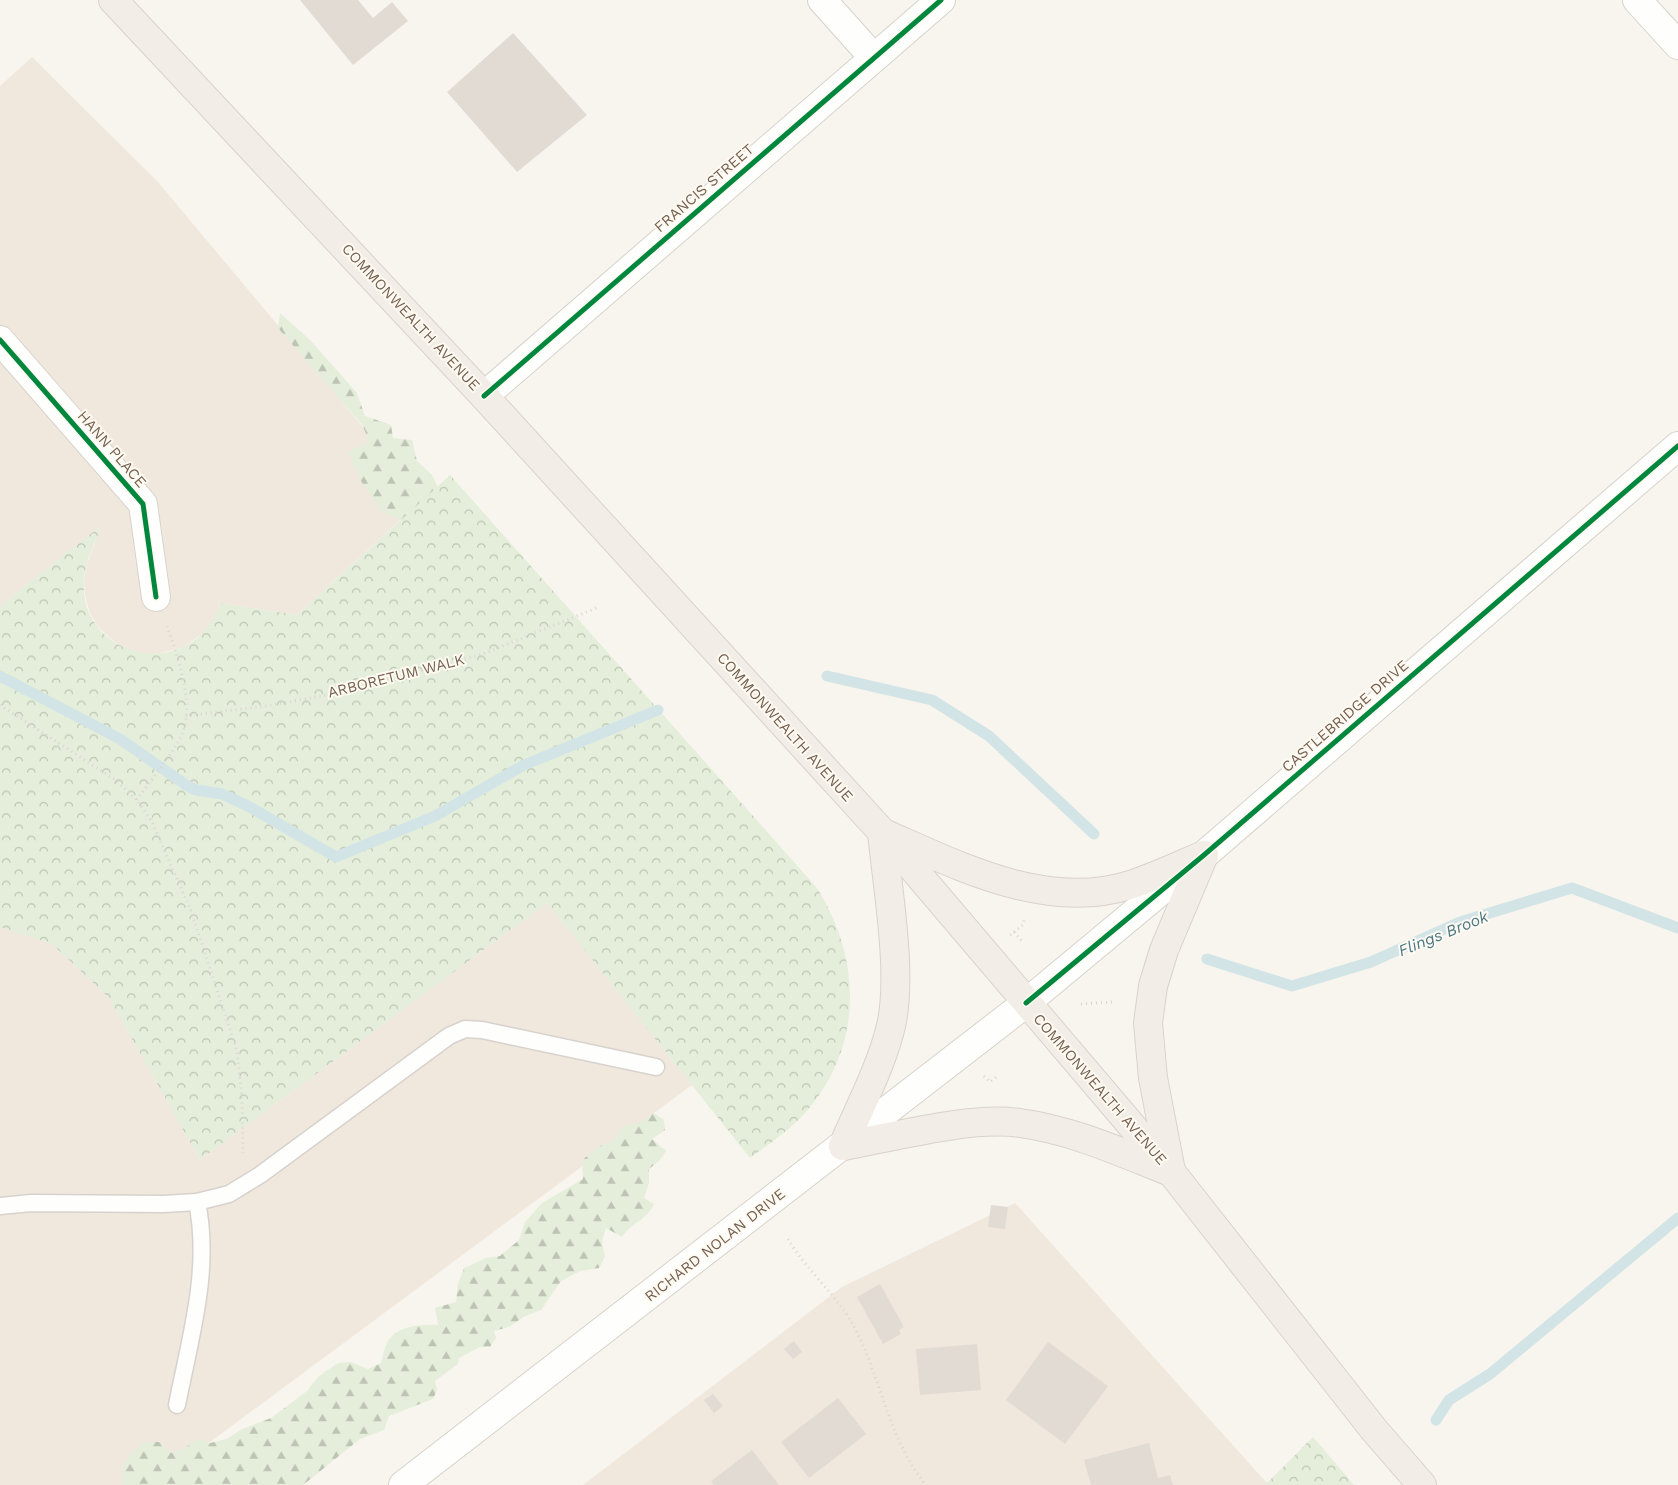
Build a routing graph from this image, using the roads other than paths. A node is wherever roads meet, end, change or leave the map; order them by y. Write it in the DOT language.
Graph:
graph roads {
  1 [pos="112,0"];
  2 [pos="822,0"];
  3 [pos="941,0"];
  4 [pos="1637,0"];
  5 [pos="1678,45"];
  6 [pos="873,57"];
  7 [pos="0,340"];
  8 [pos="484,396"];
  9 [pos="1678,446"];
  10 [pos="156,597"];
  11 [pos="882,832"];
  12 [pos="1204,855"];
  13 [pos="1026,1003"];
  14 [pos="656,1067"];
  15 [pos="843,1146"];
  16 [pos="1172,1173"];
  17 [pos="197,1202"];
  18 [pos="0,1206"];
  19 [pos="177,1405"];
  20 [pos="403,1485"];
  21 [pos="1422,1485"];
  1 -- 8 [label="main road, COMMONWEALTH AVENUE"];
  2 -- 6 [label="street"];
  3 -- 6 [label="street, FRANCIS STREET"];
  4 -- 5 [label="street"];
  6 -- 8 [label="street, FRANCIS STREET"];
  7 -- 10 [label="street, HANN PLACE"];
  8 -- 11 [label="main road, COMMONWEALTH AVENUE"];
  9 -- 12 [label="street, CASTLEBRIDGE DRIVE"];
  11 -- 12 [label="main road"];
  11 -- 13 [label="main road, COMMONWEALTH AVENUE"];
  11 -- 15 [label="main road"];
  12 -- 13 [label="street, CASTLEBRIDGE DRIVE"];
  12 -- 16 [label="main road"];
  13 -- 15 [label="street, RICHARD NOLAN DRIVE"];
  13 -- 16 [label="main road, COMMONWEALTH AVENUE"];
  14 -- 17 [label="lane"];
  15 -- 16 [label="main road"];
  15 -- 20 [label="street, RICHARD NOLAN DRIVE"];
  16 -- 21 [label="main road, COMMONWEALTH AVENUE"];
  17 -- 18 [label="lane"];
  17 -- 19 [label="lane"];
}
